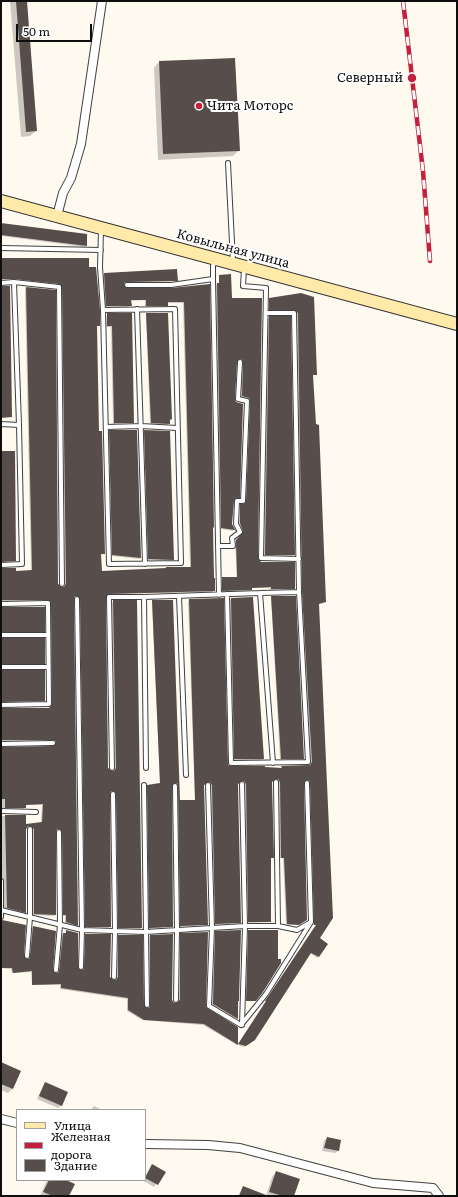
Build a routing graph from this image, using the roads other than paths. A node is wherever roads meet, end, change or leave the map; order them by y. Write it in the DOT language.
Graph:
graph roads {
  1 [pos="102,1"];
  2 [pos="228,163"];
  3 [pos="1,201"];
  4 [pos="57,216"];
  5 [pos="101,227"];
  6 [pos="1,248"];
  7 [pos="101,250"];
  8 [pos="215,258"];
  9 [pos="239,264"];
  10 [pos="213,279"];
  11 [pos="14,282"];
  12 [pos="1,283"];
  13 [pos="127,285"];
  14 [pos="137,309"];
  15 [pos="103,310"];
  16 [pos="266,313"];
  17 [pos="457,324"];
  18 [pos="240,362"];
  19 [pos="1,424"];
  20 [pos="19,426"];
  21 [pos="141,426"];
  22 [pos="106,427"];
  23 [pos="177,428"];
  24 [pos="218,546"];
  25 [pos="299,559"];
  26 [pos="1,564"];
  27 [pos="145,564"];
  28 [pos="62,584"];
  29 [pos="260,592"];
  30 [pos="299,592"];
  31 [pos="226,594"];
  32 [pos="219,595"];
  33 [pos="179,596"];
  34 [pos="144,597"];
  35 [pos="77,599"];
  36 [pos="1,604"];
  37 [pos="1,635"];
  38 [pos="48,635"];
  39 [pos="1,667"];
  40 [pos="48,667"];
  41 [pos="1,705"];
  42 [pos="54,743"];
  43 [pos="1,744"];
  44 [pos="272,763"];
  45 [pos="112,768"];
  46 [pos="146,768"];
  47 [pos="186,775"];
  48 [pos="276,782"];
  49 [pos="307,783"];
  50 [pos="242,784"];
  51 [pos="144,785"];
  52 [pos="208,785"];
  53 [pos="175,786"];
  54 [pos="113,794"];
  55 [pos="1,811"];
  56 [pos="36,812"];
  57 [pos="30,829"];
  58 [pos="59,832"];
  59 [pos="1,881"];
  60 [pos="1,910"];
  61 [pos="1,916"];
  62 [pos="30,917"];
  63 [pos="311,922"];
  64 [pos="60,925"];
  65 [pos="245,926"];
  66 [pos="278,926"];
  67 [pos="212,928"];
  68 [pos="82,930"];
  69 [pos="178,930"];
  70 [pos="115,931"];
  71 [pos="145,932"];
  72 [pos="27,956"];
  73 [pos="81,967"];
  74 [pos="56,970"];
  75 [pos="114,977"];
  76 [pos="176,1000"];
  77 [pos="147,1005"];
  78 [pos="242,1025"];
  79 [pos="1,1119"];
  80 [pos="16,1123"];
  81 [pos="146,1144"];
  82 [pos="439,1196"];
  1 -- 4 [label="street"];
  2 -- 9 [label="lane"];
  3 -- 4 [label="main road, Ковыльная улица"];
  4 -- 5 [label="main road, Ковыльная улица"];
  5 -- 7 [label="lane"];
  5 -- 8 [label="main road, Ковыльная улица"];
  6 -- 7 [label="lane"];
  7 -- 15 [label="lane"];
  8 -- 9 [label="main road, Ковыльная улица"];
  8 -- 10 [label="lane"];
  9 -- 16 [label="lane"];
  9 -- 17 [label="main road, Ковыльная улица"];
  10 -- 13 [label="lane"];
  10 -- 24 [label="lane"];
  11 -- 12 [label="lane"];
  11 -- 20 [label="lane"];
  11 -- 28 [label="lane"];
  14 -- 15 [label="lane"];
  14 -- 21 [label="lane"];
  14 -- 23 [label="lane"];
  15 -- 22 [label="lane"];
  16 -- 25 [label="lane"];
  16 -- 25 [label="lane"];
  18 -- 24 [label="lane"];
  19 -- 20 [label="lane"];
  20 -- 26 [label="lane"];
  21 -- 22 [label="lane"];
  21 -- 23 [label="lane"];
  21 -- 27 [label="lane"];
  22 -- 27 [label="lane"];
  23 -- 27 [label="lane"];
  24 -- 32 [label="lane"];
  25 -- 30 [label="lane"];
  29 -- 30 [label="lane"];
  29 -- 31 [label="lane"];
  29 -- 44 [label="lane"];
  30 -- 44 [label="lane"];
  31 -- 32 [label="lane"];
  31 -- 44 [label="lane"];
  32 -- 33 [label="lane"];
  33 -- 34 [label="lane"];
  33 -- 47 [label="lane"];
  34 -- 45 [label="lane"];
  34 -- 46 [label="lane"];
  35 -- 68 [label="lane"];
  36 -- 38 [label="lane"];
  37 -- 38 [label="lane"];
  38 -- 40 [label="lane"];
  39 -- 40 [label="lane"];
  40 -- 41 [label="lane"];
  42 -- 43 [label="lane"];
  48 -- 66 [label="lane"];
  49 -- 63 [label="lane"];
  50 -- 65 [label="lane"];
  51 -- 71 [label="lane"];
  52 -- 67 [label="lane"];
  53 -- 69 [label="lane"];
  54 -- 70 [label="lane"];
  55 -- 56 [label="lane"];
  57 -- 62 [label="lane"];
  58 -- 64 [label="lane"];
  59 -- 60 [label="lane"];
  60 -- 61 [label="lane"];
  60 -- 62 [label="lane"];
  62 -- 64 [label="lane"];
  62 -- 72 [label="lane"];
  63 -- 66 [label="lane"];
  63 -- 78 [label="lane"];
  64 -- 68 [label="lane"];
  64 -- 74 [label="lane"];
  65 -- 66 [label="lane"];
  65 -- 67 [label="lane"];
  65 -- 78 [label="lane"];
  67 -- 69 [label="lane"];
  67 -- 78 [label="lane"];
  68 -- 70 [label="lane"];
  68 -- 73 [label="lane"];
  69 -- 71 [label="lane"];
  69 -- 76 [label="lane"];
  70 -- 71 [label="lane"];
  70 -- 75 [label="lane"];
  71 -- 77 [label="lane"];
  79 -- 80 [label="street"];
  81 -- 82 [label="street"];
}
